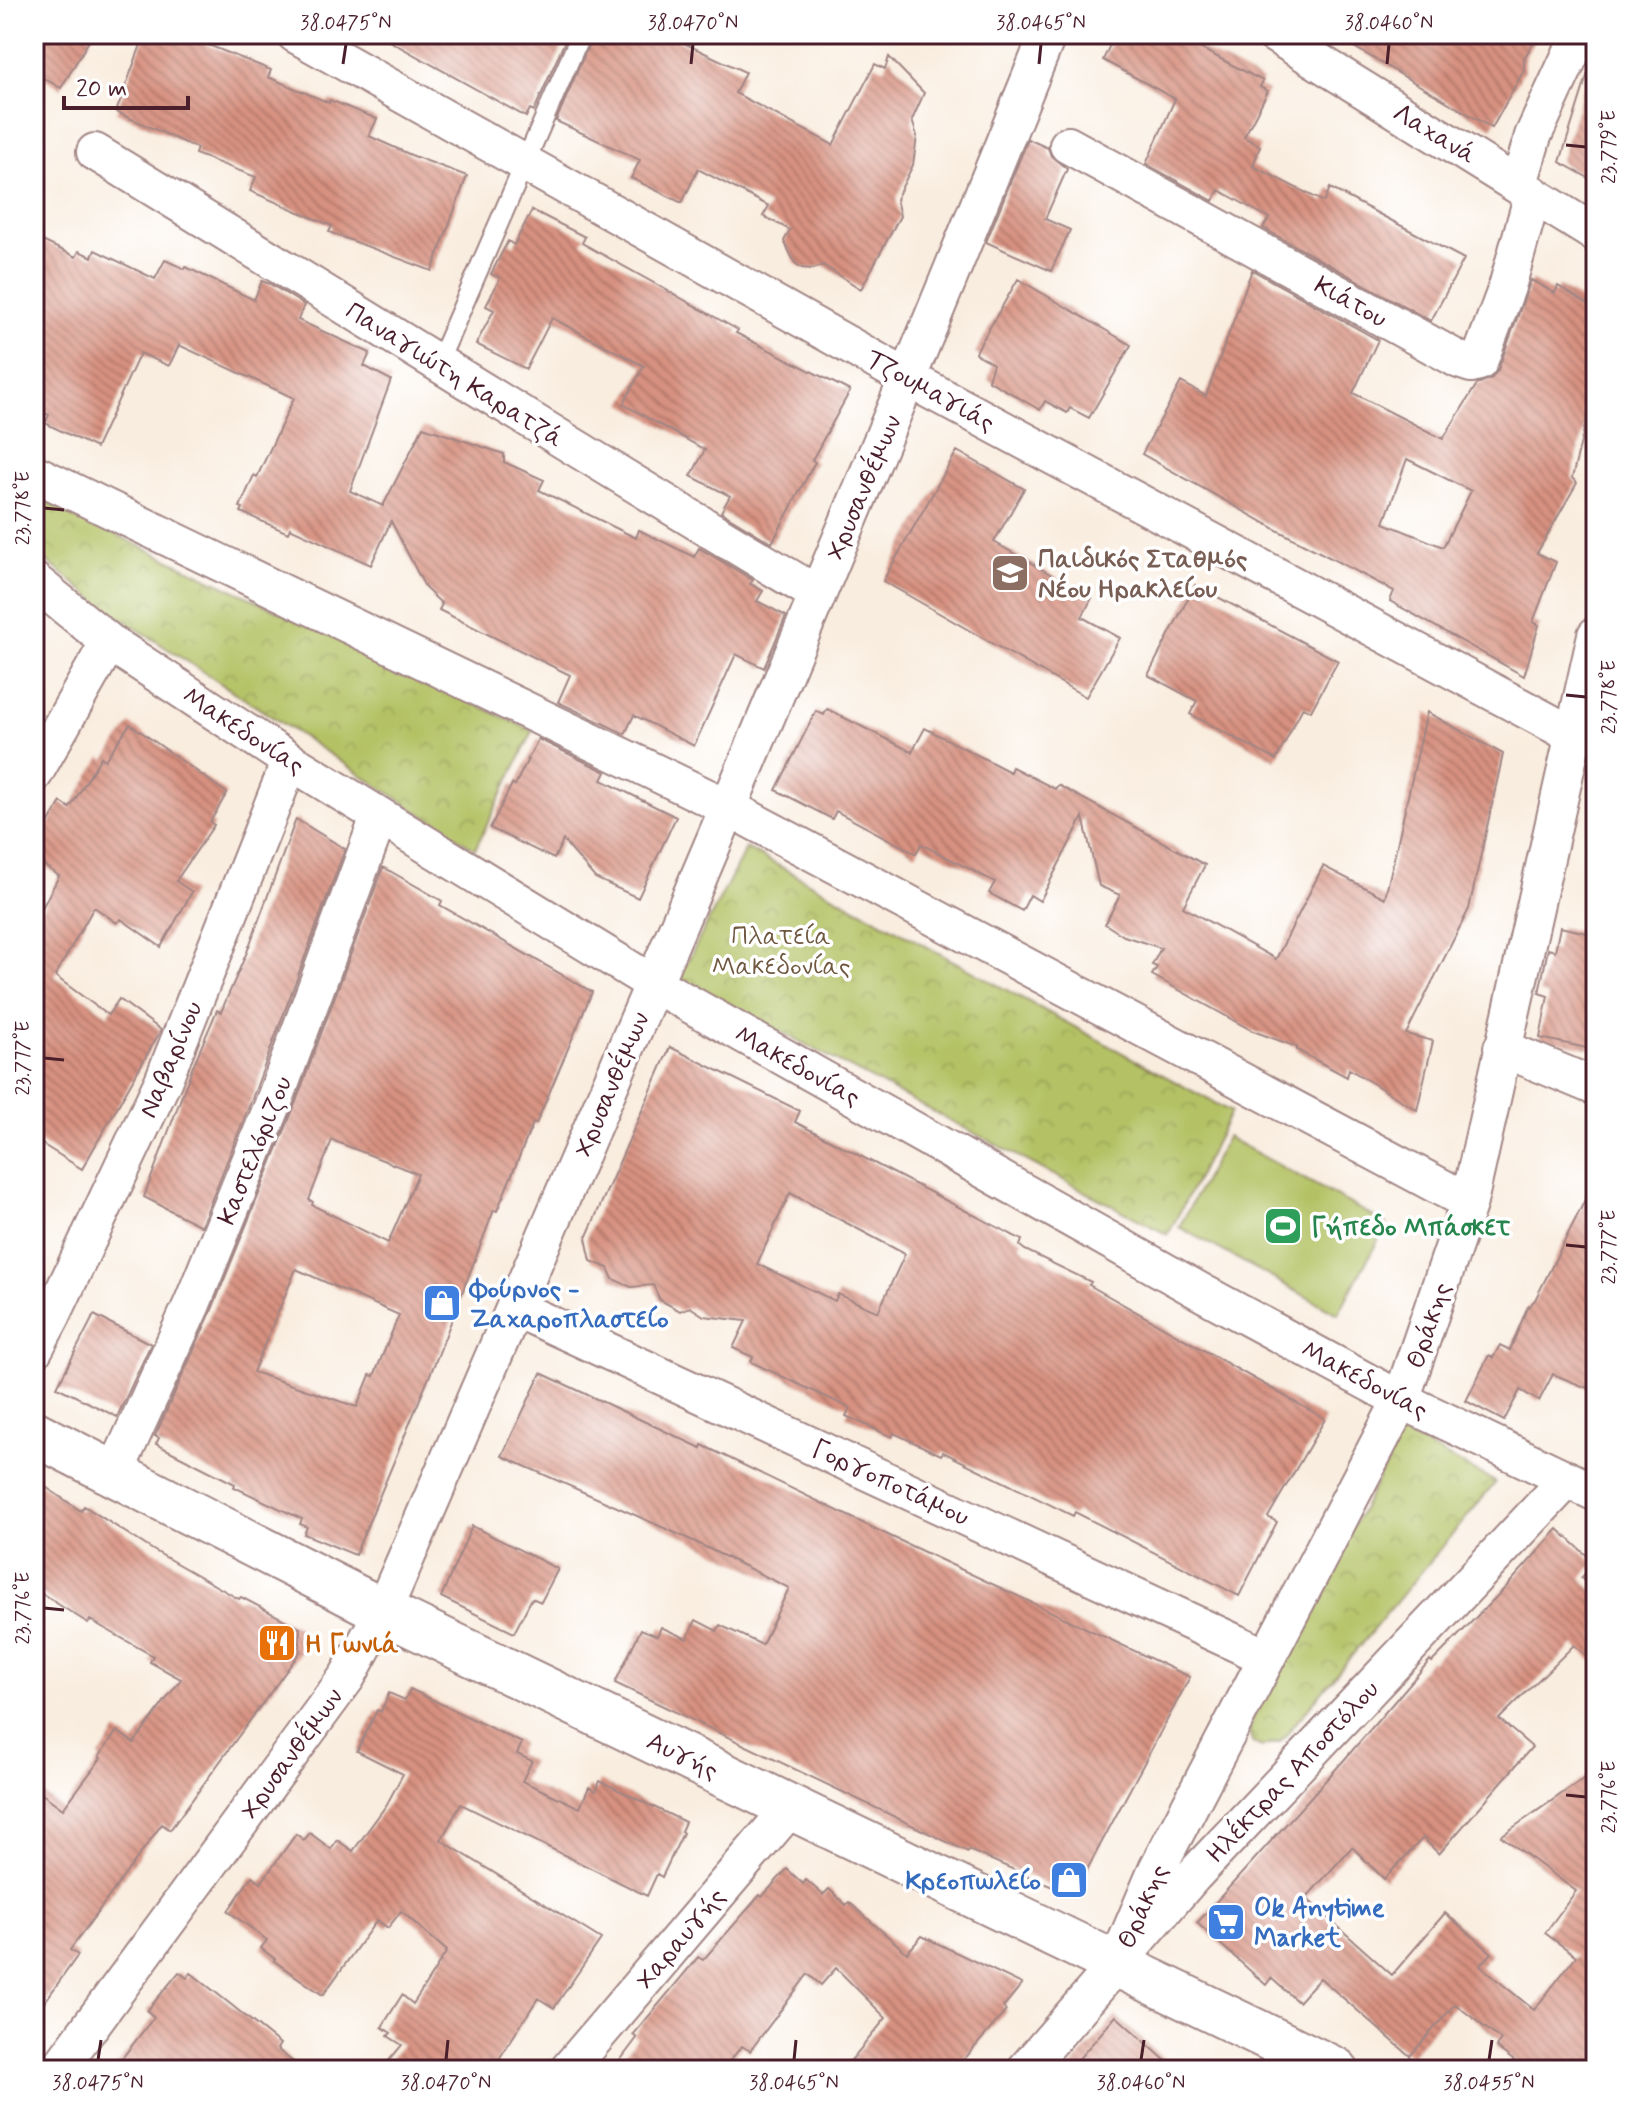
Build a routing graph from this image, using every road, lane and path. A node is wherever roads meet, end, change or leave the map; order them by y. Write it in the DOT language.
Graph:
graph roads {
  1 [pos="581,34"];
  2 [pos="1048,34"];
  3 [pos="1274,34"];
  4 [pos="1580,34"];
  5 [pos="301,35"];
  6 [pos="1068,145"];
  7 [pos="95,152"];
  8 [pos="526,162"];
  9 [pos="1526,189"];
  10 [pos="1596,234"];
  11 [pos="438,363"];
  12 [pos="909,379"];
  13 [pos="34,473"];
  14 [pos="34,581"];
  15 [pos="817,594"];
  16 [pos="1596,635"];
  17 [pos="109,642"];
  18 [pos="1573,735"];
  19 [pos="290,761"];
  20 [pos="34,774"];
  21 [pos="727,807"];
  22 [pos="379,817"];
  23 [pos="654,984"];
  24 [pos="1502,1048"];
  25 [pos="1596,1087"];
  26 [pos="1469,1202"];
  27 [pos="515,1308"];
  28 [pos="34,1350"];
  29 [pos="1401,1400"];
  30 [pos="34,1433"];
  31 [pos="114,1475"];
  32 [pos="1582,1486"];
  33 [pos="383,1611"];
  34 [pos="1266,1657"];
  35 [pos="791,1807"];
  36 [pos="1117,1963"];
  37 [pos="58,2070"];
  38 [pos="568,2070"];
  39 [pos="1025,2070"];
  40 [pos="1336,2070"];
  1 -- 8 [label="lane"];
  2 -- 12 [label="street, Χρυσανθέμων"];
  3 -- 9 [label="street, Λαχανά"];
  4 -- 9 [label="street, Κιάτου"];
  5 -- 8 [label="street, Τζουμαγιάς"];
  6 -- 9 [label="street, Κιάτου"];
  7 -- 11 [label="street, Παναγιώτη Καρατζά"];
  8 -- 11 [label="lane"];
  8 -- 12 [label="street, Τζουμαγιάς"];
  9 -- 10 [label="street, Λαχανά"];
  11 -- 15 [label="street, Παναγιώτη Καρατζά"];
  12 -- 15 [label="street, Χρυσανθέμων"];
  12 -- 18 [label="street, Τζουμαγιάς"];
  13 -- 21 [label="street"];
  14 -- 17 [label="street, Μακεδονίας"];
  15 -- 21 [label="street, Χρυσανθέμων"];
  16 -- 18 [label="street, Θράκης"];
  17 -- 19 [label="street, Μακεδονίας"];
  17 -- 20 [label="street"];
  18 -- 24 [label="street, Θράκης"];
  19 -- 22 [label="street, Μακεδονίας"];
  19 -- 28 [label="street, Ναβαρίνου"];
  21 -- 23 [label="street, Χρυσανθέμων"];
  21 -- 26 [label="street"];
  22 -- 23 [label="street, Μακεδονίας"];
  22 -- 31 [label="street, Καστελόριζου"];
  23 -- 27 [label="street, Χρυσανθέμων"];
  23 -- 29 [label="street, Μακεδονίας"];
  24 -- 25 [label="street"];
  24 -- 26 [label="street, Θράκης"];
  26 -- 29 [label="street, Θράκης"];
  27 -- 33 [label="street, Χρυσανθέμων"];
  27 -- 34 [label="street, Γοργοποτάμου"];
  29 -- 32 [label="street, Μακεδονίας"];
  29 -- 34 [label="street, Θράκης"];
  30 -- 31 [label="street, Αυγής"];
  31 -- 33 [label="street, Αυγής"];
  32 -- 36 [label="street, Ηλέκτρας Αποστόλου"];
  33 -- 35 [label="street, Αυγής"];
  33 -- 37 [label="street, Χρυσανθέμων"];
  34 -- 36 [label="street, Θράκης"];
  35 -- 36 [label="street, Αυγής"];
  35 -- 38 [label="street, Χαραυγής"];
  36 -- 39 [label="street, Ηλέκτρας Αποστόλου"];
  36 -- 40 [label="street, Αυγής"];
}
